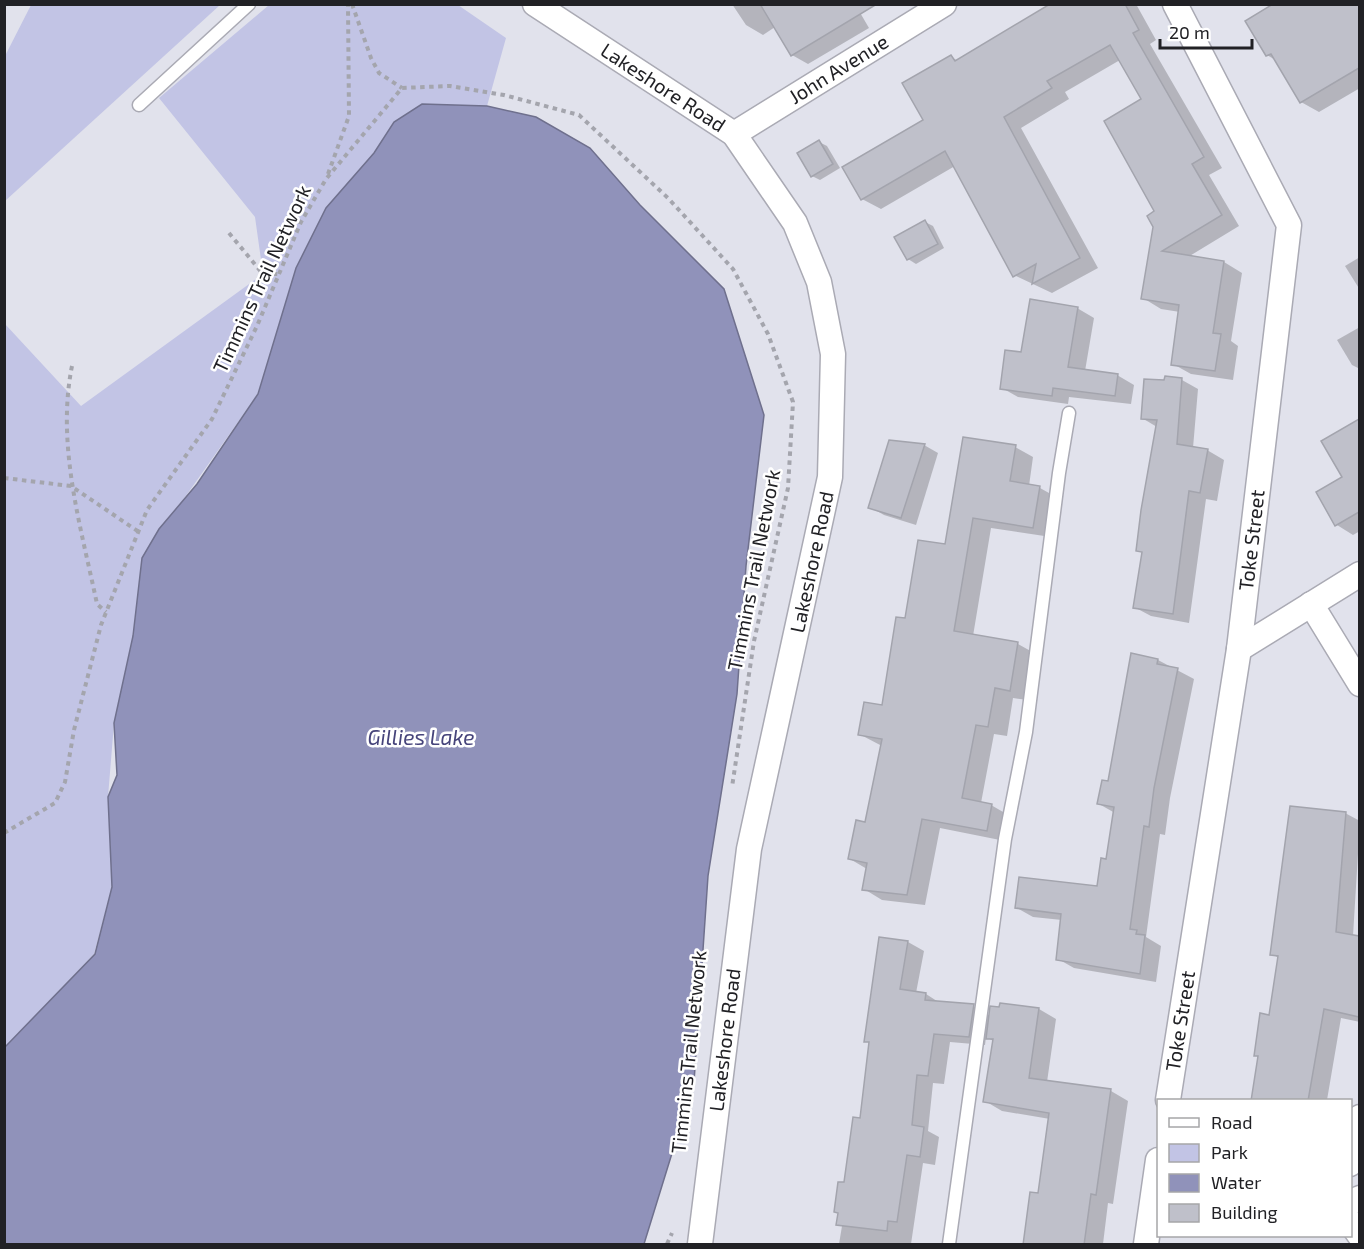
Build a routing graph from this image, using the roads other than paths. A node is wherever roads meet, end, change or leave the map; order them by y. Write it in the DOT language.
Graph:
graph roads {
  1 [pos="249,4"];
  2 [pos="535,4"];
  3 [pos="944,4"];
  4 [pos="1175,4"];
  5 [pos="139,105"];
  6 [pos="734,134"];
  7 [pos="1069,413"];
  8 [pos="1359,574"];
  9 [pos="1311,604"];
  10 [pos="1239,649"];
  11 [pos="1359,684"];
  12 [pos="1168,1099"];
  13 [pos="1359,1118"];
  14 [pos="1352,1154"];
  15 [pos="1157,1174"];
  16 [pos="700,1245"];
  17 [pos="949,1245"];
  18 [pos="1146,1245"];
  1 -- 5 [label="lane"];
  2 -- 6 [label="street, Lakeshore Road"];
  3 -- 6 [label="street, John Avenue"];
  4 -- 10 [label="street, Toke Street"];
  6 -- 16 [label="street, Lakeshore Road"];
  7 -- 17 [label="lane"];
  8 -- 9 [label="street"];
  9 -- 10 [label="street"];
  9 -- 11 [label="street"];
  10 -- 12 [label="street, Toke Street"];
  13 -- 14 [label="street"];
  15 -- 18 [label="street"];
}
